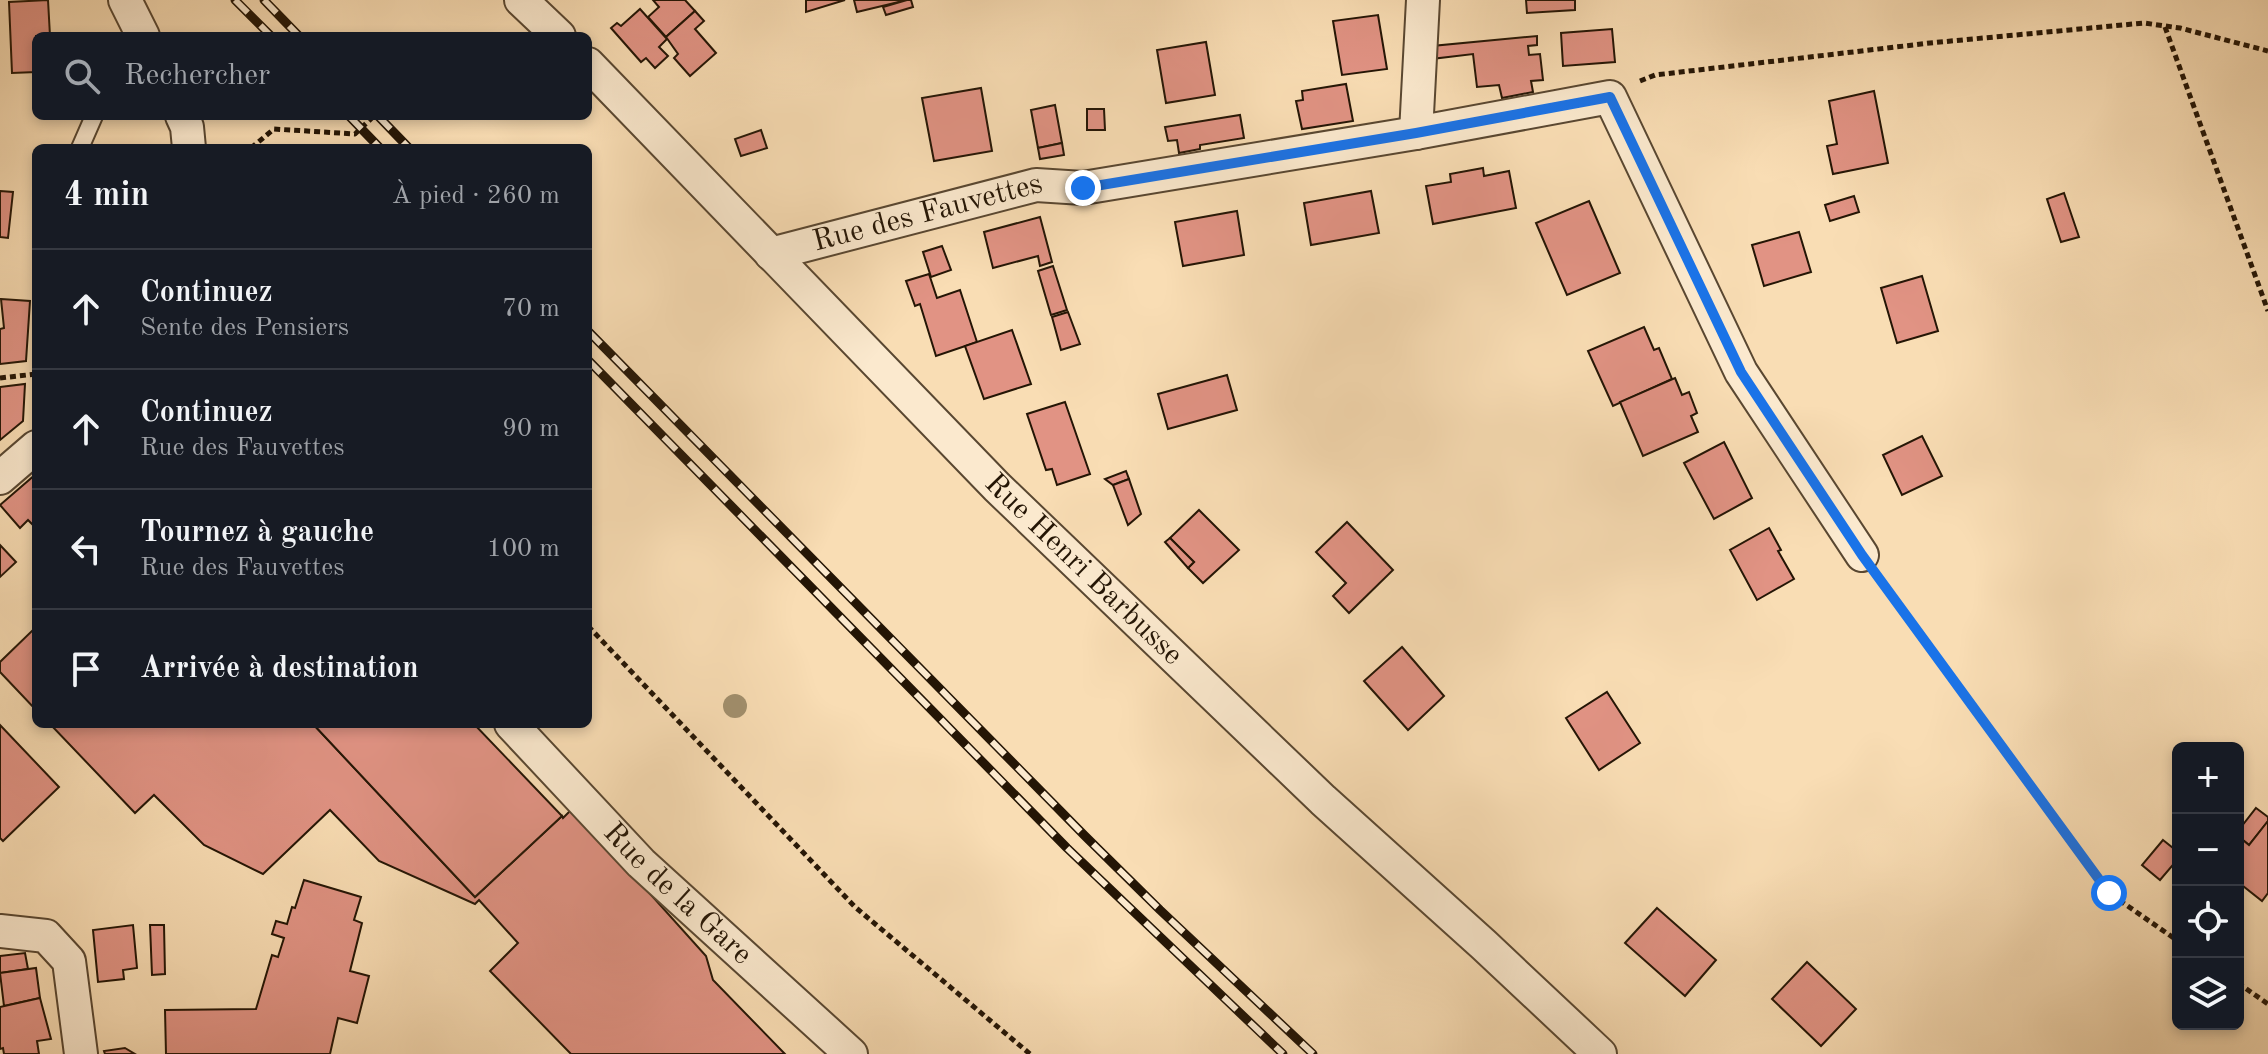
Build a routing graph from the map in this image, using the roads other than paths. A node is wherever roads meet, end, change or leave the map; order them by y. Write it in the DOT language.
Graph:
graph roads {
  1 [pos="125,0"];
  2 [pos="521,0"];
  3 [pos="1423,0"];
  4 [pos="139,32"];
  5 [pos="555,32"];
  6 [pos="592,68"];
  7 [pos="92,120"];
  8 [pos="184,120"];
  9 [pos="1416,133"];
  10 [pos="82,144"];
  11 [pos="189,144"];
  12 [pos="771,254"];
  13 [pos="32,450"];
  14 [pos="0,478"];
  15 [pos="1862,555"];
  16 [pos="515,728"];
  17 [pos="0,931"];
  18 [pos="81,1054"];
  19 [pos="851,1054"];
  20 [pos="1600,1054"];
  1 -- 4 [label="street"];
  2 -- 5 [label="street"];
  3 -- 9 [label="street"];
  6 -- 12 [label="street, Rue Henri Barbusse"];
  7 -- 10 [label="lane"];
  8 -- 11 [label="street"];
  9 -- 12 [label="street, Rue des Fauvettes"];
  9 -- 15 [label="street, Rue des Fauvettes"];
  12 -- 20 [label="street, Rue Henri Barbusse"];
  13 -- 14 [label="street"];
  16 -- 19 [label="street, Rue de la Gare"];
  17 -- 18 [label="street"];
}
